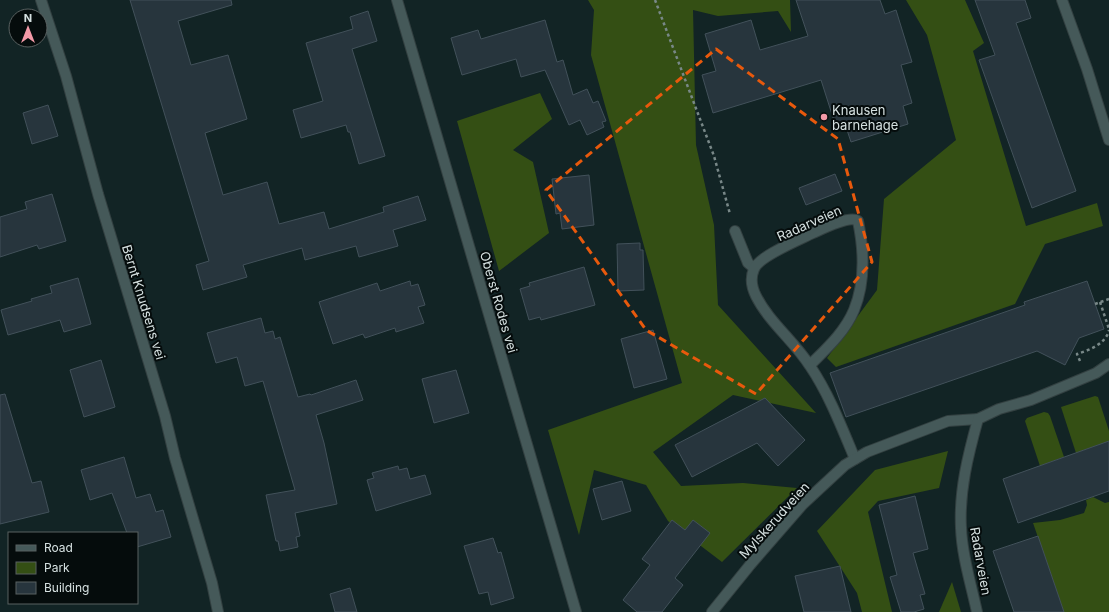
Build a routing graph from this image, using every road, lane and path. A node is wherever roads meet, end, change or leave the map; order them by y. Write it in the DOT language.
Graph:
graph roads {
  1 [pos="41,0"];
  2 [pos="397,0"];
  3 [pos="655,0"];
  4 [pos="1062,0"];
  5 [pos="1109,140"];
  6 [pos="735,231"];
  7 [pos="754,268"];
  8 [pos="1109,299"];
  9 [pos="1100,302"];
  10 [pos="1095,304"];
  11 [pos="1109,330"];
  12 [pos="1077,354"];
  13 [pos="1109,364"];
  14 [pos="810,365"];
  15 [pos="978,419"];
  16 [pos="855,459"];
  17 [pos="218,612"];
  18 [pos="576,612"];
  19 [pos="712,612"];
  20 [pos="977,612"];
  1 -- 17 [label="street, Bernt Knudsens vei"];
  2 -- 18 [label="street, Oberst Rodes vei"];
  3 -- 6 [label="path"];
  4 -- 5 [label="street"];
  6 -- 7 [label="street"];
  7 -- 14 [label="street"];
  7 -- 14 [label="street, Radarveien"];
  8 -- 9 [label="path"];
  9 -- 10 [label="path"];
  9 -- 11 [label="path"];
  11 -- 12 [label="path"];
  13 -- 15 [label="street"];
  14 -- 16 [label="street"];
  15 -- 16 [label="street, Mylskerudveien"];
  15 -- 20 [label="street, Radarveien"];
  16 -- 19 [label="street, Mylskerudveien"];
}
